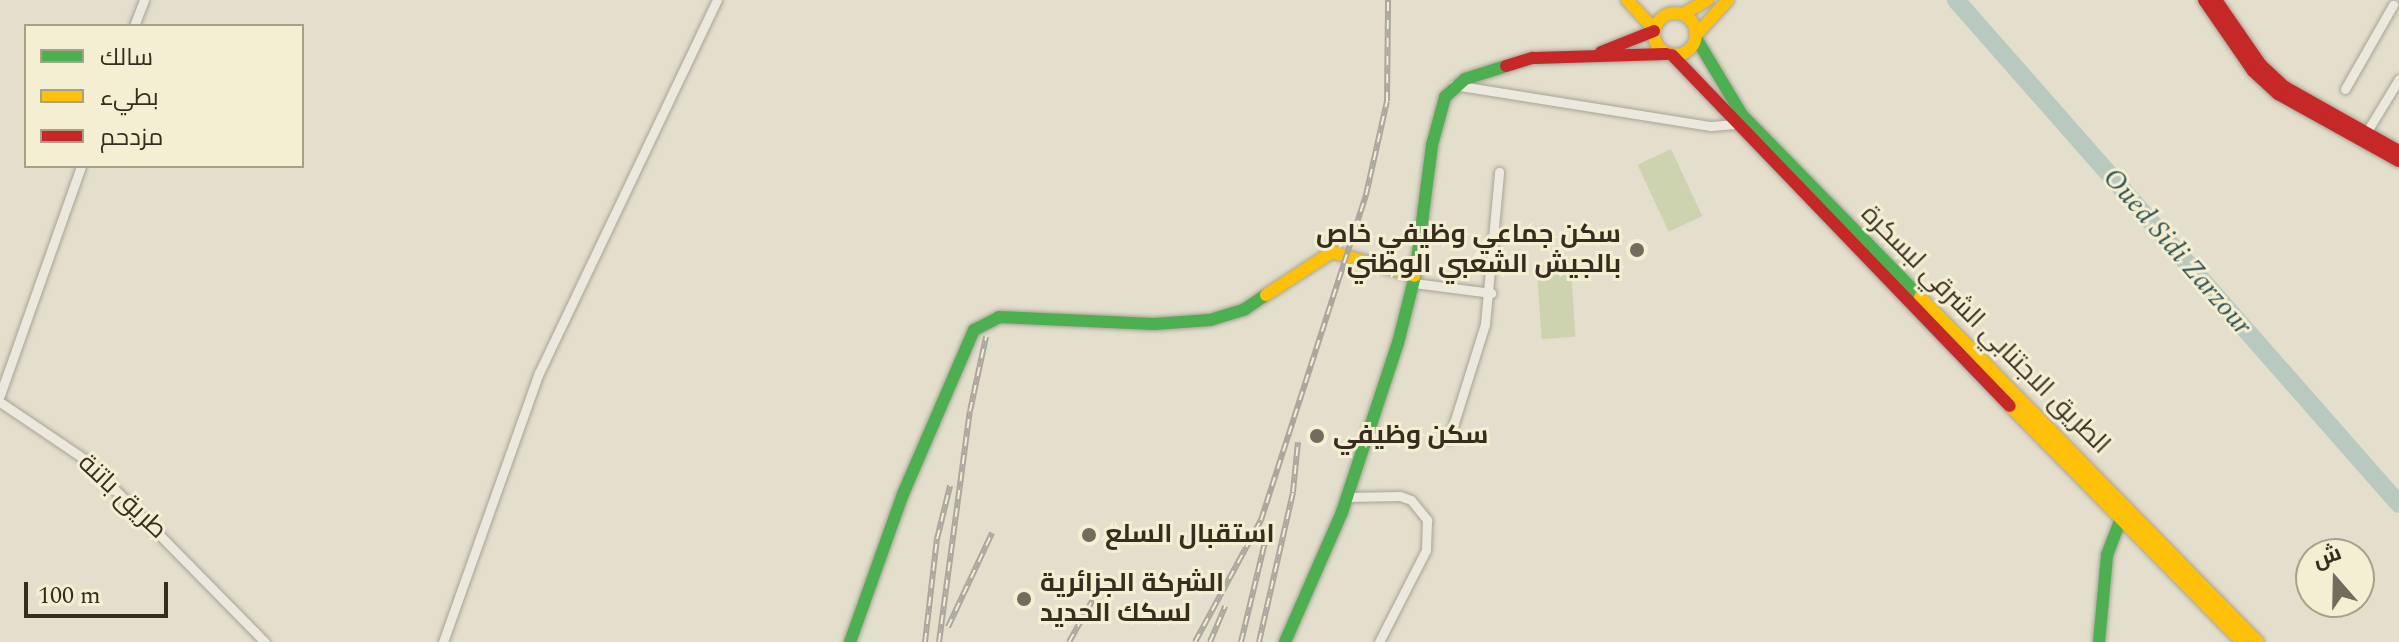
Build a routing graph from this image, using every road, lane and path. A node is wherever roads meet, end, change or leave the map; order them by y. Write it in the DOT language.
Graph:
graph roads {
  1 [pos="144,0"];
  2 [pos="717,0"];
  3 [pos="1627,0"];
  4 [pos="1662,0"];
  5 [pos="1707,0"];
  6 [pos="1728,0"];
  7 [pos="2204,0"];
  8 [pos="2216,0"];
  9 [pos="2392,4"];
  10 [pos="1679,13"];
  11 [pos="135,24"];
  12 [pos="1654,30"];
  13 [pos="1696,36"];
  14 [pos="1598,53"];
  15 [pos="1670,54"];
  16 [pos="1503,66"];
  17 [pos="2399,79"];
  18 [pos="1454,85"];
  19 [pos="2345,89"];
  20 [pos="1500,93"];
  21 [pos="1735,124"];
  22 [pos="2366,133"];
  23 [pos="2399,151"];
  24 [pos="2399,161"];
  25 [pos="80,168"];
  26 [pos="1499,172"];
  27 [pos="1415,279"];
  28 [pos="1491,293"];
  29 [pos="0,394"];
  30 [pos="0,402"];
  31 [pos="1449,439"];
  32 [pos="1347,497"];
  33 [pos="2121,518"];
  34 [pos="265,642"];
  35 [pos="443,642"];
  36 [pos="850,642"];
  37 [pos="1285,642"];
  38 [pos="1379,642"];
  39 [pos="2099,642"];
  40 [pos="2242,642"];
  41 [pos="2258,642"];
  1 -- 11 [label="street"];
  2 -- 35 [label="street"];
  3 -- 12 [label="main road"];
  4 -- 10 [label="main road"];
  5 -- 10 [label="main road"];
  6 -- 13 [label="main road"];
  7 -- 24 [label="main road"];
  8 -- 22 [label="main road"];
  9 -- 19 [label="street"];
  10 -- 12 [label="main road"];
  10 -- 13 [label="main road"];
  12 -- 14 [label="main road"];
  12 -- 15 [label="main road"];
  13 -- 15 [label="main road"];
  13 -- 41 [label="main road, الطريق الاجتنابي الشرقي لبسكرة"];
  14 -- 15 [label="main road"];
  14 -- 16 [label="main road"];
  15 -- 21 [label="main road, الطريق الاجتنابي الشرقي لبسكرة"];
  16 -- 18 [label="main road"];
  16 -- 20 [label="street"];
  17 -- 22 [label="street"];
  18 -- 20 [label="street"];
  18 -- 27 [label="main road"];
  20 -- 21 [label="street"];
  21 -- 33 [label="main road, الطريق الاجتنابي الشرقي لبسكرة"];
  22 -- 23 [label="main road"];
  25 -- 29 [label="street"];
  26 -- 28 [label="street"];
  27 -- 28 [label="street"];
  27 -- 32 [label="main road"];
  27 -- 36 [label="main road"];
  28 -- 31 [label="street"];
  30 -- 34 [label="street, طريق باتنة"];
  32 -- 37 [label="main road"];
  32 -- 38 [label="street"];
  33 -- 39 [label="main road"];
  33 -- 40 [label="main road, الطريق الاجتنابي الشرقي لبسكرة"];
}
